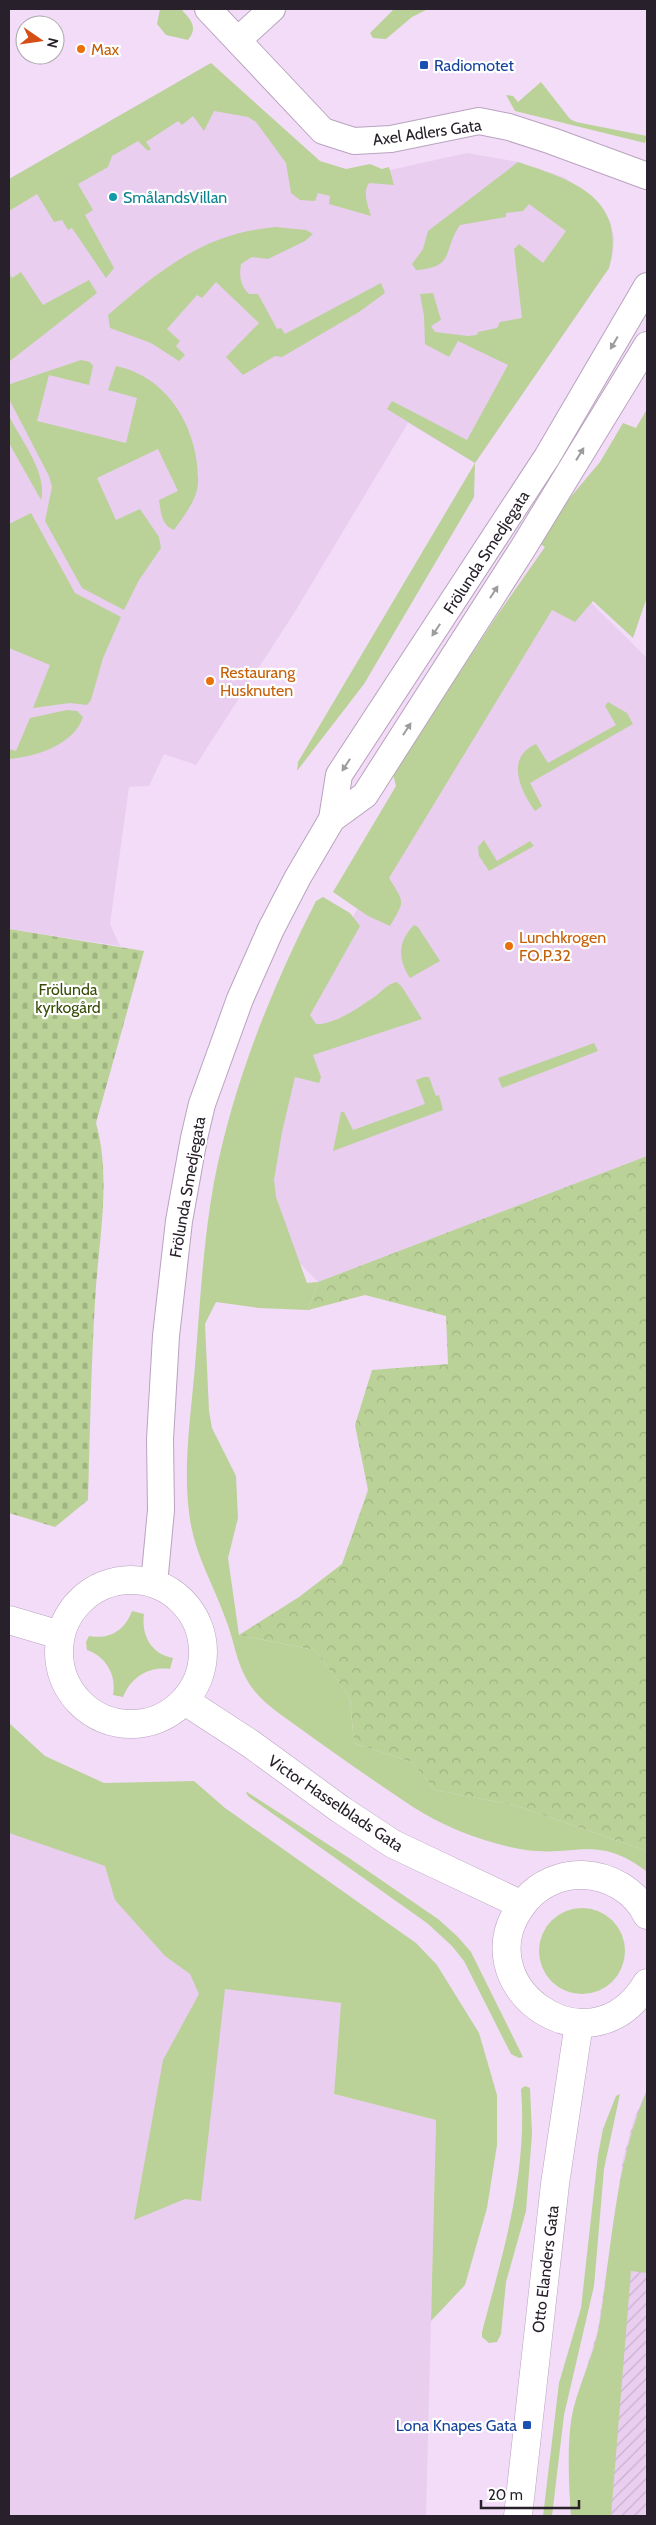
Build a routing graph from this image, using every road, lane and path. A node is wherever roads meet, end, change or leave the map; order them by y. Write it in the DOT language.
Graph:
graph roads {
  1 [pos="272,9"];
  2 [pos="213,10"];
  3 [pos="238,40"];
  4 [pos="647,176"];
  5 [pos="647,286"];
  6 [pos="647,345"];
  7 [pos="332,819"];
  8 [pos="154,1584"];
  9 [pos="9,1620"];
  10 [pos="60,1635"];
  11 [pos="185,1701"];
  12 [pos="522,1905"];
  13 [pos="647,1915"];
  14 [pos="647,1983"];
  15 [pos="579,2023"];
  16 [pos="518,2516"];
  1 -- 3 [label="street"];
  2 -- 3 [label="street, Axel Adlers Gata"];
  3 -- 4 [label="street, Axel Adlers Gata"];
  5 -- 7 [label="street, Frölunda Smedjegata, one-way"];
  7 -- 6 [label="street, Frölunda Smedjegata, one-way"];
  7 -- 8 [label="street, Frölunda Smedjegata"];
  8 -- 10 [label="street"];
  8 -- 11 [label="street"];
  9 -- 10 [label="street"];
  10 -- 11 [label="street"];
  11 -- 12 [label="street, Victor Hasselblads Gata"];
  12 -- 13 [label="street"];
  12 -- 15 [label="street"];
  14 -- 15 [label="street"];
  15 -- 16 [label="street, Otto Elanders Gata"];
}
